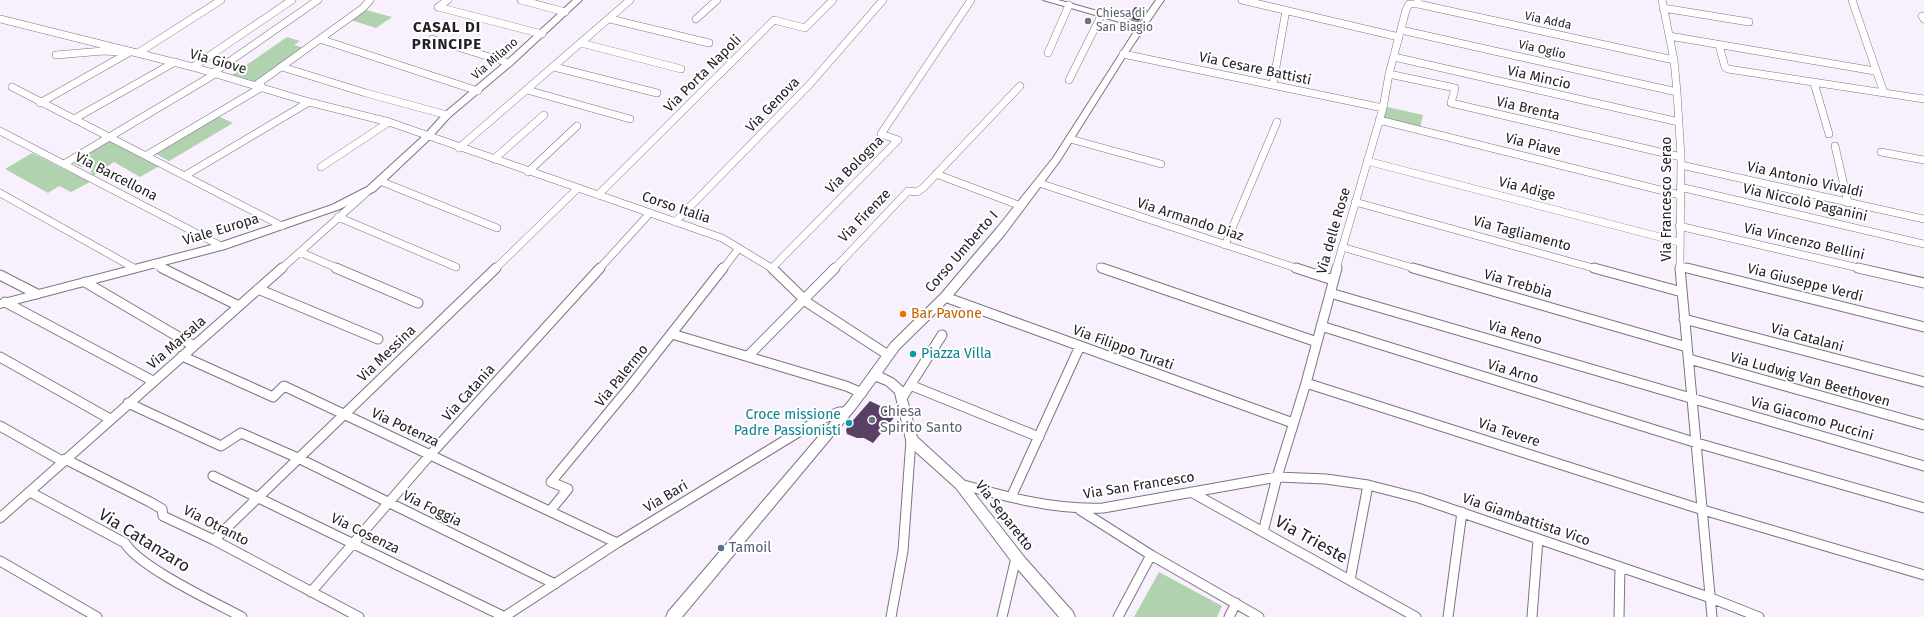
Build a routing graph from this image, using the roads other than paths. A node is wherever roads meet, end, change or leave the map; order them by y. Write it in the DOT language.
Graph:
graph roads {
  1 [pos="221,0"];
  2 [pos="292,0"];
  3 [pos="318,0"];
  4 [pos="370,0"];
  5 [pos="448,0"];
  6 [pos="521,0"];
  7 [pos="578,0"];
  8 [pos="630,0"];
  9 [pos="717,0"];
  10 [pos="833,0"];
  11 [pos="883,0"];
  12 [pos="971,0"];
  13 [pos="1160,0"];
  14 [pos="1242,0"];
  15 [pos="1662,0"];
  16 [pos="1852,0"];
  17 [pos="1052,1"];
  18 [pos="1418,2"];
  19 [pos="1069,5"];
  20 [pos="1663,8"];
  21 [pos="1286,10"];
  22 [pos="565,12"];
  23 [pos="1102,14"];
  24 [pos="0,19"];
  25 [pos="610,19"];
  26 [pos="696,19"];
  27 [pos="1749,22"];
  28 [pos="1142,26"];
  29 [pos="1400,33"];
  30 [pos="542,34"];
  31 [pos="1669,36"];
  32 [pos="320,39"];
  33 [pos="432,39"];
  34 [pos="581,43"];
  35 [pos="709,43"];
  36 [pos="1719,45"];
  37 [pos="130,52"];
  38 [pos="138,53"];
  39 [pos="1048,53"];
  40 [pos="1123,54"];
  41 [pos="56,55"];
  42 [pos="1394,57"];
  43 [pos="1674,60"];
  44 [pos="174,62"];
  45 [pos="509,63"];
  46 [pos="193,67"];
  47 [pos="282,67"];
  48 [pos="554,67"];
  49 [pos="681,69"];
  50 [pos="1875,71"];
  51 [pos="214,74"];
  52 [pos="1389,74"];
  53 [pos="1069,80"];
  54 [pos="1814,83"];
  55 [pos="1273,84"];
  56 [pos="259,86"];
  57 [pos="1020,86"];
  58 [pos="12,87"];
  59 [pos="527,90"];
  60 [pos="478,91"];
  61 [pos="1677,92"];
  62 [pos="657,93"];
  63 [pos="1884,93"];
  64 [pos="1924,99"];
  65 [pos="40,102"];
  66 [pos="309,102"];
  67 [pos="1383,108"];
  68 [pos="447,115"];
  69 [pos="544,115"];
  70 [pos="74,119"];
  71 [pos="630,119"];
  72 [pos="1379,120"];
  73 [pos="389,122"];
  74 [pos="1277,122"];
  75 [pos="1679,122"];
  76 [pos="577,126"];
  77 [pos="0,131"];
  78 [pos="1829,134"];
  79 [pos="428,136"];
  80 [pos="111,137"];
  81 [pos="1070,139"];
  82 [pos="1835,146"];
  83 [pos="459,148"];
  84 [pos="1881,152"];
  85 [pos="147,155"];
  86 [pos="494,159"];
  87 [pos="1924,160"];
  88 [pos="1368,161"];
  89 [pos="1681,161"];
  90 [pos="64,164"];
  91 [pos="1161,164"];
  92 [pos="321,167"];
  93 [pos="528,172"];
  94 [pos="936,174"];
  95 [pos="186,175"];
  96 [pos="380,181"];
  97 [pos="1039,183"];
  98 [pos="578,188"];
  99 [pos="371,189"];
  100 [pos="1680,191"];
  101 [pos="0,193"];
  102 [pos="598,195"];
  103 [pos="1355,202"];
  104 [pos="1848,203"];
  105 [pos="1021,206"];
  106 [pos="650,213"];
  107 [pos="338,217"];
  108 [pos="1924,219"];
  109 [pos="675,222"];
  110 [pos="282,226"];
  111 [pos="1679,226"];
  112 [pos="496,228"];
  113 [pos="1679,242"];
  114 [pos="1924,244"];
  115 [pos="1225,245"];
  116 [pos="221,246"];
  117 [pos="1342,247"];
  118 [pos="740,248"];
  119 [pos="300,252"];
  120 [pos="154,264"];
  121 [pos="1680,266"];
  122 [pos="456,267"];
  123 [pos="1100,267"];
  124 [pos="134,268"];
  125 [pos="772,268"];
  126 [pos="0,275"];
  127 [pos="1333,280"];
  128 [pos="85,282"];
  129 [pos="1924,283"];
  130 [pos="258,289"];
  131 [pos="1682,292"];
  132 [pos="1330,293"];
  133 [pos="37,294"];
  134 [pos="945,297"];
  135 [pos="804,299"];
  136 [pos="2,303"];
  137 [pos="418,303"];
  138 [pos="239,306"];
  139 [pos="1684,319"];
  140 [pos="1321,326"];
  141 [pos="1924,327"];
  142 [pos="672,334"];
  143 [pos="942,335"];
  144 [pos="378,339"];
  145 [pos="1317,342"];
  146 [pos="194,346"];
  147 [pos="1080,346"];
  148 [pos="1687,346"];
  149 [pos="888,355"];
  150 [pos="0,356"];
  151 [pos="182,356"];
  152 [pos="748,356"];
  153 [pos="1689,359"];
  154 [pos="874,374"];
  155 [pos="153,381"];
  156 [pos="1924,382"];
  157 [pos="1306,383"];
  158 [pos="910,385"];
  159 [pos="862,393"];
  160 [pos="902,398"];
  161 [pos="1692,399"];
  162 [pos="128,403"];
  163 [pos="846,412"];
  164 [pos="343,414"];
  165 [pos="110,419"];
  166 [pos="1293,424"];
  167 [pos="1924,425"];
  168 [pos="0,426"];
  169 [pos="1039,437"];
  170 [pos="911,440"];
  171 [pos="1698,443"];
  172 [pos="430,455"];
  173 [pos="298,458"];
  174 [pos="64,460"];
  175 [pos="1924,466"];
  176 [pos="213,476"];
  177 [pos="1277,477"];
  178 [pos="960,484"];
  179 [pos="1368,485"];
  180 [pos="30,492"];
  181 [pos="1013,492"];
  182 [pos="1191,492"];
  183 [pos="257,497"];
  184 [pos="388,503"];
  185 [pos="1924,508"];
  186 [pos="1080,510"];
  187 [pos="1703,510"];
  188 [pos="550,511"];
  189 [pos="1462,512"];
  190 [pos="2,513"];
  191 [pos="1263,532"];
  192 [pos="1538,539"];
  193 [pos="214,540"];
  194 [pos="617,543"];
  195 [pos="351,544"];
  196 [pos="1151,555"];
  197 [pos="1016,558"];
  198 [pos="0,561"];
  199 [pos="1620,567"];
  200 [pos="1924,575"];
  201 [pos="1350,580"];
  202 [pos="555,584"];
  203 [pos="310,592"];
  204 [pos="1711,598"];
  205 [pos="1236,603"];
  206 [pos="97,617"];
  207 [pos="242,617"];
  208 [pos="359,617"];
  209 [pos="504,617"];
  210 [pos="673,617"];
  211 [pos="890,617"];
  212 [pos="1002,617"];
  213 [pos="1068,617"];
  214 [pos="1118,617"];
  215 [pos="1229,617"];
  216 [pos="1259,617"];
  217 [pos="1416,617"];
  218 [pos="1448,617"];
  219 [pos="1532,617"];
  220 [pos="1619,617"];
  221 [pos="1712,617"];
  222 [pos="1759,617"];
  1 -- 38 [label="street"];
  2 -- 46 [label="street"];
  3 -- 51 [label="street"];
  4 -- 32 [label="street"];
  5 -- 30 [label="street"];
  6 -- 22 [label="street"];
  7 -- 22 [label="street, Via Milano"];
  8 -- 25 [label="street"];
  9 -- 26 [label="street"];
  10 -- 102 [label="street, Via Porta Napoli"];
  11 -- 109 [label="street, Via Genova"];
  12 -- 125 [label="street, Via Bologna"];
  13 -- 28 [label="street, Corso Umberto I"];
  14 -- 21 [label="street, Via Oglio"];
  15 -- 20 [label="street, Via Francesco Serao"];
  16 -- 50 [label="street"];
  17 -- 19 [label="street"];
  18 -- 29 [label="street, Via delle Rose"];
  18 -- 43 [label="street, Via Adda"];
  19 -- 23 [label="street"];
  19 -- 39 [label="street"];
  20 -- 27 [label="street"];
  20 -- 31 [label="street, Via Francesco Serao"];
  21 -- 29 [label="street, Via Oglio"];
  21 -- 55 [label="street"];
  22 -- 30 [label="street, Via Milano"];
  23 -- 28 [label="street"];
  23 -- 53 [label="street"];
  24 -- 37 [label="street, Via Giove"];
  25 -- 34 [label="street"];
  25 -- 35 [label="street"];
  28 -- 40 [label="street, Corso Umberto I"];
  29 -- 42 [label="street, Via delle Rose"];
  29 -- 61 [label="street, Via Oglio"];
  30 -- 45 [label="street, Via Milano"];
  31 -- 36 [label="street"];
  31 -- 43 [label="street, Via Francesco Serao"];
  32 -- 47 [label="street"];
  32 -- 60 [label="street"];
  33 -- 45 [label="street"];
  34 -- 48 [label="street"];
  34 -- 49 [label="street"];
  36 -- 50 [label="street"];
  36 -- 54 [label="street"];
  37 -- 38 [label="street, Via Giove"];
  37 -- 41 [label="street"];
  37 -- 65 [label="street"];
  38 -- 44 [label="street, Via Giove"];
  40 -- 55 [label="street, Via Cesare Battisti"];
  40 -- 81 [label="street, Corso Umberto I"];
  42 -- 52 [label="street, Via delle Rose"];
  42 -- 75 [label="street, Via Mincio"];
  43 -- 61 [label="street, Via Francesco Serao"];
  44 -- 46 [label="street, Via Giove"];
  44 -- 70 [label="street"];
  45 -- 60 [label="street, Via Milano"];
  46 -- 51 [label="street, Via Giove"];
  47 -- 56 [label="street"];
  47 -- 68 [label="street"];
  48 -- 59 [label="street"];
  48 -- 62 [label="street"];
  50 -- 63 [label="street"];
  51 -- 56 [label="street, Via Giove"];
  51 -- 80 [label="street"];
  52 -- 67 [label="street, Via delle Rose"];
  52 -- 89 [label="street, Via Brenta"];
  54 -- 63 [label="street"];
  54 -- 78 [label="street"];
  55 -- 67 [label="street, Via Cesare Battisti"];
  56 -- 66 [label="street, Via Giove"];
  56 -- 85 [label="street"];
  57 -- 94 [label="street, Via Firenze"];
  58 -- 65 [label="street"];
  59 -- 71 [label="street"];
  59 -- 83 [label="street"];
  60 -- 68 [label="street, Via Milano"];
  61 -- 75 [label="street, Via Francesco Serao"];
  63 -- 64 [label="street"];
  65 -- 70 [label="street"];
  66 -- 73 [label="street, Via Giove"];
  66 -- 95 [label="street"];
  67 -- 72 [label="street, Via delle Rose"];
  68 -- 79 [label="street, Via Milano"];
  69 -- 86 [label="street"];
  70 -- 80 [label="street"];
  72 -- 88 [label="street, Via delle Rose"];
  72 -- 100 [label="street, Via Piave"];
  73 -- 79 [label="street, Via Giove"];
  73 -- 92 [label="street"];
  74 -- 115 [label="street"];
  75 -- 89 [label="street, Via Francesco Serao"];
  76 -- 93 [label="street"];
  77 -- 90 [label="street, Via Barcellona"];
  79 -- 83 [label="street, Corso Italia"];
  79 -- 96 [label="street, Viale Europa"];
  80 -- 85 [label="street"];
  80 -- 90 [label="street"];
  81 -- 91 [label="street"];
  81 -- 97 [label="street, Corso Umberto I"];
  82 -- 104 [label="street"];
  83 -- 86 [label="street, Corso Italia"];
  84 -- 87 [label="street"];
  85 -- 95 [label="street"];
  86 -- 93 [label="street, Corso Italia"];
  88 -- 103 [label="street, Via delle Rose"];
  88 -- 113 [label="street, Via Adige"];
  89 -- 100 [label="street, Via Francesco Serao"];
  89 -- 104 [label="street, Via Antonio Vivaldi"];
  90 -- 116 [label="street, Via Barcellona"];
  93 -- 98 [label="street, Corso Italia"];
  94 -- 105 [label="street"];
  94 -- 135 [label="street, Via Firenze"];
  95 -- 110 [label="street"];
  96 -- 99 [label="street, Viale Europa"];
  96 -- 112 [label="street"];
  97 -- 105 [label="street, Corso Umberto I"];
  97 -- 115 [label="street, Via Armando Diaz"];
  98 -- 102 [label="street, Corso Italia"];
  98 -- 164 [label="street, Via Messina"];
  99 -- 107 [label="street, Via Marsala"];
  99 -- 110 [label="street, Viale Europa"];
  100 -- 111 [label="street, Via Francesco Serao"];
  100 -- 114 [label="street, Via Niccolò Paganini"];
  101 -- 124 [label="street"];
  102 -- 106 [label="street, Corso Italia"];
  103 -- 117 [label="street, Via delle Rose"];
  103 -- 131 [label="street, Via Tagliamento"];
  104 -- 108 [label="street, Via Antonio Vivaldi"];
  105 -- 134 [label="street, Corso Umberto I"];
  106 -- 109 [label="street, Corso Italia"];
  106 -- 172 [label="street, Via Catania"];
  107 -- 119 [label="street, Via Marsala"];
  107 -- 122 [label="street"];
  109 -- 118 [label="street, Corso Italia"];
  110 -- 116 [label="street, Viale Europa"];
  111 -- 113 [label="street, Via Francesco Serao"];
  111 -- 129 [label="street, Via Vincenzo Bellini"];
  113 -- 121 [label="street, Via Francesco Serao"];
  115 -- 127 [label="street, Via Armando Diaz"];
  116 -- 120 [label="street, Viale Europa"];
  117 -- 127 [label="street, Via delle Rose"];
  117 -- 148 [label="street, Via Trebbia"];
  118 -- 125 [label="street, Corso Italia"];
  118 -- 142 [label="street, Via Palermo"];
  119 -- 130 [label="street, Via Marsala"];
  119 -- 137 [label="street"];
  120 -- 124 [label="street, Viale Europa"];
  120 -- 138 [label="street"];
  121 -- 131 [label="street, Via Francesco Serao"];
  121 -- 141 [label="street, Via Giuseppe Verdi"];
  123 -- 145 [label="street"];
  124 -- 128 [label="street, Viale Europa"];
  125 -- 135 [label="street, Corso Italia"];
  126 -- 133 [label="street"];
  127 -- 132 [label="street, Via delle Rose"];
  128 -- 133 [label="street, Viale Europa"];
  128 -- 146 [label="street"];
  130 -- 138 [label="street, Via Marsala"];
  130 -- 144 [label="street"];
  131 -- 139 [label="street, Via Francesco Serao"];
  132 -- 140 [label="street, Via delle Rose"];
  132 -- 161 [label="street, Via Reno"];
  133 -- 136 [label="street, Viale Europa"];
  134 -- 147 [label="street, Via Filippo Turati"];
  134 -- 149 [label="street, Corso Umberto I"];
  135 -- 149 [label="street, Corso Italia"];
  135 -- 152 [label="street, Via Firenze"];
  136 -- 155 [label="street"];
  138 -- 146 [label="street, Via Marsala"];
  139 -- 148 [label="street, Via Francesco Serao"];
  139 -- 156 [label="street, Via Catalani"];
  140 -- 145 [label="street, Via delle Rose"];
  140 -- 171 [label="street, Via Arno"];
  142 -- 152 [label="street"];
  142 -- 188 [label="street, Via Palermo"];
  143 -- 158 [label="street"];
  145 -- 157 [label="street, Via delle Rose"];
  146 -- 151 [label="street, Via Marsala"];
  147 -- 166 [label="street, Via Filippo Turati"];
  147 -- 169 [label="street"];
  148 -- 153 [label="street, Via Francesco Serao"];
  149 -- 154 [label="street, Corso Umberto I"];
  150 -- 165 [label="street"];
  151 -- 155 [label="street, Via Marsala"];
  151 -- 164 [label="street, Via Potenza"];
  152 -- 159 [label="street"];
  153 -- 161 [label="street, Via Francesco Serao"];
  153 -- 167 [label="street, Via Ludwig Van Beethoven"];
  154 -- 159 [label="street, Corso Umberto I"];
  154 -- 160 [label="street"];
  155 -- 162 [label="street, Via Marsala"];
  157 -- 166 [label="street, Via delle Rose"];
  157 -- 187 [label="street, Via Tevere"];
  158 -- 160 [label="street"];
  158 -- 169 [label="street"];
  159 -- 163 [label="street, Corso Umberto I"];
  160 -- 170 [label="street"];
  161 -- 171 [label="street, Via Francesco Serao"];
  161 -- 175 [label="street, Via Giacomo Puccini"];
  162 -- 165 [label="street, Via Marsala"];
  162 -- 173 [label="street, Via Foggia"];
  163 -- 194 [label="street, Via Bari"];
  163 -- 210 [label="street, Corso Umberto I"];
  164 -- 172 [label="street, Via Potenza"];
  164 -- 173 [label="street, Via Messina"];
  165 -- 174 [label="street, Via Marsala"];
  166 -- 177 [label="street, Via delle Rose"];
  168 -- 174 [label="street"];
  169 -- 181 [label="street"];
  170 -- 178 [label="street, Via Separetto"];
  170 -- 211 [label="street"];
  171 -- 185 [label="street, Via Arno"];
  171 -- 187 [label="street, Via Francesco Serao"];
  172 -- 184 [label="street, Via Catania"];
  172 -- 188 [label="street, Via Potenza"];
  173 -- 183 [label="street, Via Messina"];
  173 -- 184 [label="street, Via Foggia"];
  174 -- 180 [label="street, Via Marsala"];
  174 -- 193 [label="street, Via Otranto"];
  176 -- 183 [label="street, Via Cosenza"];
  177 -- 179 [label="street, Via Giambattista Vico"];
  177 -- 182 [label="street, Via San Francesco"];
  177 -- 191 [label="street, Via delle Rose"];
  178 -- 186 [label="street, Via San Francesco"];
  178 -- 197 [label="street, Via Separetto"];
  179 -- 189 [label="street, Via Giambattista Vico"];
  179 -- 201 [label="street"];
  180 -- 190 [label="street, Via Marsala"];
  180 -- 207 [label="street, Via Catanzaro"];
  182 -- 186 [label="street, Via San Francesco"];
  182 -- 191 [label="street, Via Trieste"];
  183 -- 193 [label="street, Via Messina"];
  183 -- 195 [label="street, Via Cosenza"];
  184 -- 195 [label="street, Via Catania"];
  184 -- 202 [label="street, Via Foggia"];
  186 -- 196 [label="street"];
  187 -- 200 [label="street, Via Tevere"];
  187 -- 204 [label="street, Via Francesco Serao"];
  188 -- 194 [label="street, Via Potenza"];
  189 -- 192 [label="street, Via Giambattista Vico"];
  189 -- 218 [label="street"];
  191 -- 201 [label="street, Via Trieste"];
  192 -- 199 [label="street, Via Giambattista Vico"];
  192 -- 219 [label="street"];
  193 -- 203 [label="street, Via Otranto"];
  194 -- 202 [label="street, Via Bari"];
  195 -- 203 [label="street, Via Catania"];
  195 -- 209 [label="street, Via Cosenza"];
  196 -- 205 [label="street"];
  196 -- 214 [label="street"];
  197 -- 212 [label="street"];
  197 -- 213 [label="street, Via Separetto"];
  198 -- 206 [label="street"];
  199 -- 204 [label="street, Via Giambattista Vico"];
  199 -- 220 [label="street"];
  201 -- 217 [label="street, Via Trieste"];
  202 -- 209 [label="street, Via Bari"];
  203 -- 208 [label="street, Via Otranto"];
  204 -- 221 [label="street, Via Francesco Serao"];
  204 -- 222 [label="street, Via Giambattista Vico"];
  205 -- 215 [label="street"];
  205 -- 216 [label="street"];
}
